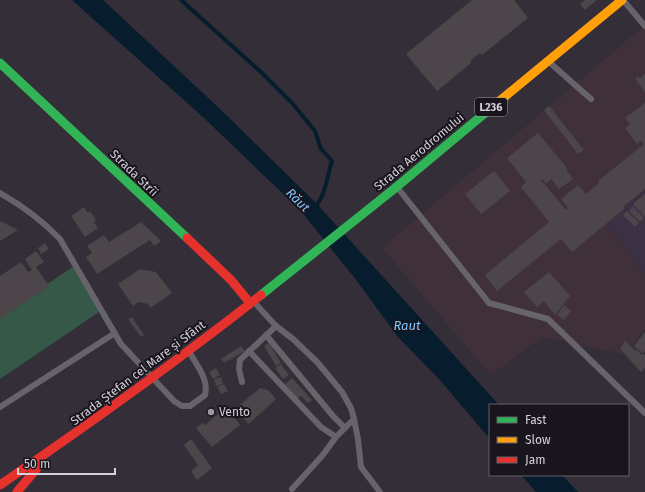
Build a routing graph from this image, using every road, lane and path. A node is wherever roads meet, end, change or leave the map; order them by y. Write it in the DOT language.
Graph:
graph roads {
  1 [pos="622,0"];
  2 [pos="645,26"];
  3 [pos="548,61"];
  4 [pos="0,63"];
  5 [pos="591,99"];
  6 [pos="396,186"];
  7 [pos="0,193"];
  8 [pos="286,275"];
  9 [pos="252,302"];
  10 [pos="276,326"];
  11 [pos="115,333"];
  12 [pos="266,335"];
  13 [pos="189,351"];
  14 [pos="249,351"];
  15 [pos="153,379"];
  16 [pos="242,382"];
  17 [pos="0,407"];
  18 [pos="645,413"];
  19 [pos="354,419"];
  20 [pos="345,428"];
  21 [pos="336,437"];
  22 [pos="55,448"];
  23 [pos="0,485"];
  24 [pos="292,489"];
  25 [pos="17,491"];
  26 [pos="380,492"];
  1 -- 2 [label="lane"];
  1 -- 3 [label="main road, Strada Aerodromului / L236"];
  3 -- 5 [label="lane"];
  3 -- 6 [label="main road, Strada Aerodromului / L236"];
  4 -- 9 [label="main road, Strada Strîi"];
  6 -- 8 [label="main road, Strada Aerodromului / L236"];
  6 -- 18 [label="lane"];
  7 -- 11 [label="lane"];
  8 -- 9 [label="main road, Strada Ștefan cel Mare și Sfânt"];
  9 -- 10 [label="lane"];
  9 -- 13 [label="main road, Strada Ștefan cel Mare și Sfânt"];
  10 -- 12 [label="lane"];
  10 -- 19 [label="lane"];
  11 -- 15 [label="lane"];
  11 -- 17 [label="lane"];
  12 -- 14 [label="lane"];
  12 -- 20 [label="lane"];
  13 -- 15 [label="main road, Strada Ștefan cel Mare și Sfânt"];
  13 -- 15 [label="lane"];
  14 -- 16 [label="lane"];
  14 -- 21 [label="lane"];
  15 -- 22 [label="main road, Strada Ștefan cel Mare și Sfânt"];
  19 -- 20 [label="lane"];
  19 -- 26 [label="lane"];
  20 -- 21 [label="lane"];
  21 -- 24 [label="lane"];
  22 -- 23 [label="main road, Strada Ștefan cel Mare și Sfânt"];
  22 -- 25 [label="main road"];
}
